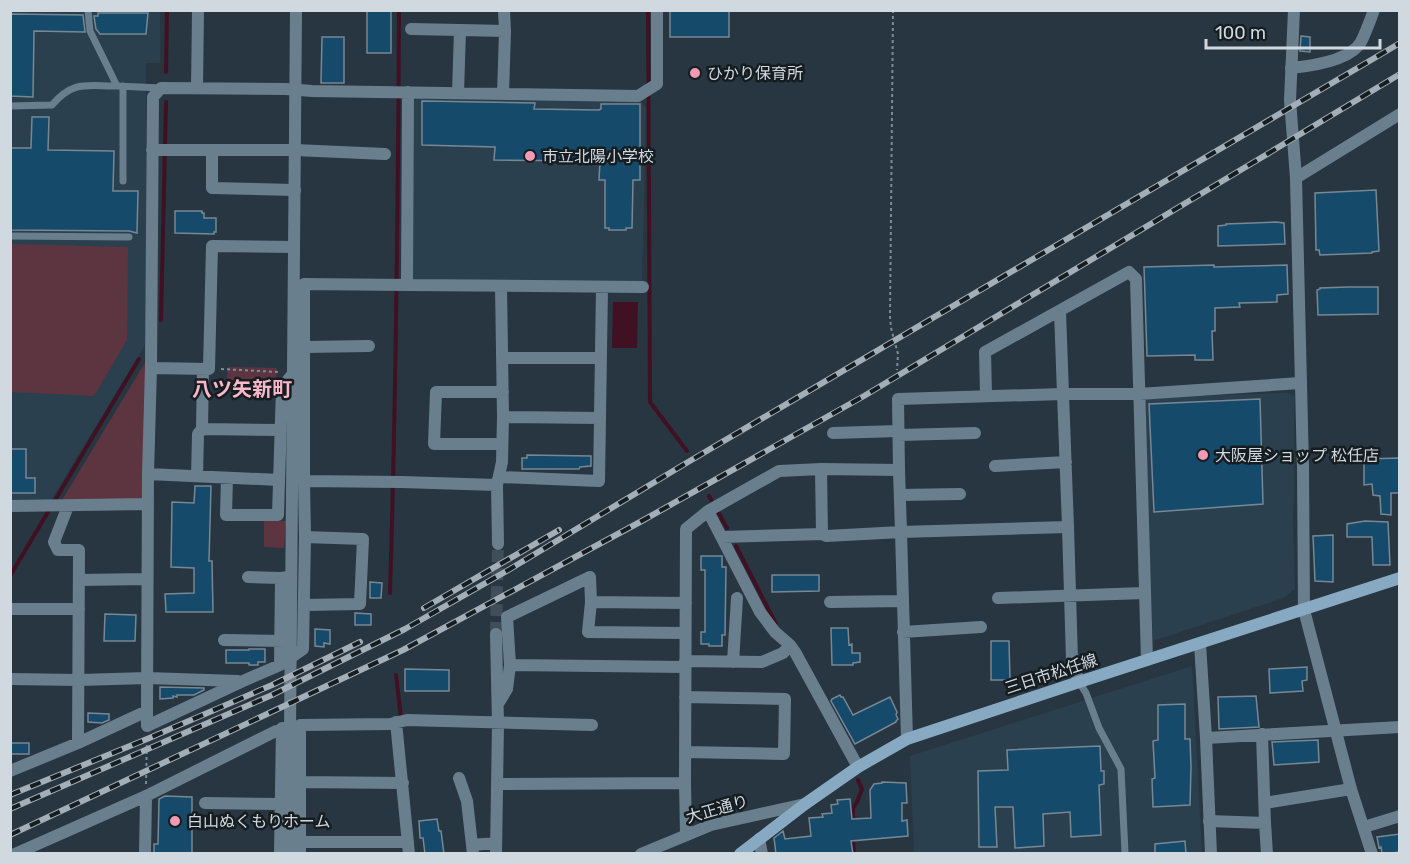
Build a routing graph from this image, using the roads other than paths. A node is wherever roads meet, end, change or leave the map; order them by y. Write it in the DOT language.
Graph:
graph roads {
  1 [pos="88,10"];
  2 [pos="198,10"];
  3 [pos="296,10"];
  4 [pos="504,10"];
  5 [pos="657,10"];
  6 [pos="1294,10"];
  7 [pos="1374,10"];
  8 [pos="411,29"];
  9 [pos="460,30"];
  10 [pos="504,31"];
  11 [pos="1291,68"];
  12 [pos="120,86"];
  13 [pos="161,88"];
  14 [pos="197,88"];
  15 [pos="295,90"];
  16 [pos="402,92"];
  17 [pos="458,93"];
  18 [pos="503,94"];
  19 [pos="10,106"];
  20 [pos="1400,114"];
  21 [pos="161,150"];
  22 [pos="212,150"];
  23 [pos="295,150"];
  24 [pos="385,154"];
  25 [pos="1296,178"];
  26 [pos="123,181"];
  27 [pos="295,190"];
  28 [pos="10,236"];
  29 [pos="129,237"];
  30 [pos="294,247"];
  31 [pos="400,285"];
  32 [pos="501,286"];
  33 [pos="602,286"];
  34 [pos="643,287"];
  35 [pos="1060,311"];
  36 [pos="369,346"];
  37 [pos="304,347"];
  38 [pos="503,358"];
  39 [pos="601,358"];
  40 [pos="151,368"];
  41 [pos="206,369"];
  42 [pos="293,375"];
  43 [pos="1300,383"];
  44 [pos="503,392"];
  45 [pos="1063,393"];
  46 [pos="1139,394"];
  47 [pos="986,395"];
  48 [pos="503,417"];
  49 [pos="600,418"];
  50 [pos="202,429"];
  51 [pos="281,430"];
  52 [pos="833,433"];
  53 [pos="899,433"];
  54 [pos="975,433"];
  55 [pos="502,444"];
  56 [pos="1066,462"];
  57 [pos="995,466"];
  58 [pos="821,469"];
  59 [pos="899,470"];
  60 [pos="148,474"];
  61 [pos="197,476"];
  62 [pos="226,478"];
  63 [pos="279,480"];
  64 [pos="304,481"];
  65 [pos="498,481"];
  66 [pos="960,494"];
  67 [pos="900,495"];
  68 [pos="148,504"];
  69 [pos="58,505"];
  70 [pos="10,506"];
  71 [pos="708,512"];
  72 [pos="1068,527"];
  73 [pos="901,532"];
  74 [pos="822,534"];
  75 [pos="305,537"];
  76 [pos="722,537"];
  77 [pos="498,544"];
  78 [pos="248,577"];
  79 [pos="305,577"];
  80 [pos="280,578"];
  81 [pos="1400,578"];
  82 [pos="147,579"];
  83 [pos="79,580"];
  84 [pos="1144,592"];
  85 [pos="1069,595"];
  86 [pos="998,597"];
  87 [pos="737,598"];
  88 [pos="903,601"];
  89 [pos="591,602"];
  90 [pos="830,602"];
  91 [pos="686,603"];
  92 [pos="304,605"];
  93 [pos="10,609"];
  94 [pos="79,609"];
  95 [pos="1304,610"];
  96 [pos="981,627"];
  97 [pos="903,632"];
  98 [pos="686,633"];
  99 [pos="496,634"];
  100 [pos="224,640"];
  101 [pos="303,640"];
  102 [pos="280,641"];
  103 [pos="1200,644"];
  104 [pos="790,645"];
  105 [pos="1147,660"];
  106 [pos="734,662"];
  107 [pos="685,664"];
  108 [pos="280,665"];
  109 [pos="510,665"];
  110 [pos="147,678"];
  111 [pos="10,679"];
  112 [pos="79,680"];
  113 [pos="243,681"];
  114 [pos="1079,682"];
  115 [pos="685,697"];
  116 [pos="498,704"];
  117 [pos="147,711"];
  118 [pos="399,722"];
  119 [pos="498,723"];
  120 [pos="592,725"];
  121 [pos="1400,727"];
  122 [pos="300,728"];
  123 [pos="1335,730"];
  124 [pos="276,731"];
  125 [pos="1262,734"];
  126 [pos="1206,738"];
  127 [pos="907,740"];
  128 [pos="78,743"];
  129 [pos="685,752"];
  130 [pos="858,766"];
  131 [pos="10,771"];
  132 [pos="459,778"];
  133 [pos="300,782"];
  134 [pos="403,783"];
  135 [pos="685,783"];
  136 [pos="497,784"];
  137 [pos="1352,789"];
  138 [pos="146,796"];
  139 [pos="205,803"];
  140 [pos="1265,803"];
  141 [pos="805,804"];
  142 [pos="281,810"];
  143 [pos="1400,816"];
  144 [pos="300,817"];
  145 [pos="1209,821"];
  146 [pos="1265,823"];
  147 [pos="1364,826"];
  148 [pos="686,835"];
  149 [pos="759,839"];
  150 [pos="300,848"];
  151 [pos="409,848"];
  152 [pos="496,848"];
  153 [pos="472,849"];
  154 [pos="1126,853"];
  155 [pos="15,854"];
  156 [pos="145,854"];
  157 [pos="280,854"];
  158 [pos="289,854"];
  159 [pos="641,854"];
  160 [pos="740,854"];
  161 [pos="762,854"];
  162 [pos="1115,854"];
  163 [pos="1211,854"];
  164 [pos="1267,854"];
  165 [pos="1372,854"];
  1 -- 12 [label="lane"];
  2 -- 14 [label="street"];
  3 -- 15 [label="street"];
  4 -- 10 [label="street"];
  5 -- 18 [label="street"];
  6 -- 11 [label="street"];
  7 -- 11 [label="street"];
  8 -- 9 [label="street"];
  9 -- 10 [label="street"];
  9 -- 17 [label="street"];
  10 -- 18 [label="street"];
  11 -- 25 [label="street"];
  12 -- 13 [label="lane"];
  12 -- 19 [label="lane"];
  12 -- 26 [label="lane"];
  13 -- 14 [label="street"];
  13 -- 21 [label="street"];
  14 -- 15 [label="street"];
  15 -- 16 [label="street"];
  15 -- 23 [label="street"];
  16 -- 17 [label="street"];
  16 -- 31 [label="street"];
  17 -- 18 [label="street"];
  20 -- 25 [label="street"];
  21 -- 22 [label="street"];
  21 -- 40 [label="street"];
  22 -- 23 [label="street"];
  22 -- 27 [label="street"];
  23 -- 24 [label="street"];
  23 -- 27 [label="street"];
  25 -- 43 [label="street"];
  27 -- 30 [label="street"];
  28 -- 29 [label="lane"];
  30 -- 41 [label="street"];
  30 -- 42 [label="street"];
  31 -- 32 [label="street"];
  31 -- 37 [label="street"];
  32 -- 33 [label="street"];
  32 -- 38 [label="street"];
  33 -- 34 [label="street"];
  33 -- 39 [label="street"];
  35 -- 45 [label="street"];
  35 -- 46 [label="street"];
  35 -- 47 [label="street"];
  36 -- 37 [label="street"];
  37 -- 64 [label="street"];
  38 -- 39 [label="street"];
  38 -- 44 [label="street"];
  39 -- 49 [label="street"];
  40 -- 41 [label="street"];
  40 -- 60 [label="street"];
  41 -- 50 [label="street"];
  42 -- 51 [label="street"];
  42 -- 158 [label="street"];
  43 -- 46 [label="street"];
  43 -- 95 [label="street"];
  44 -- 48 [label="street"];
  44 -- 55 [label="street"];
  45 -- 46 [label="street"];
  45 -- 47 [label="street"];
  45 -- 56 [label="street"];
  46 -- 84 [label="street"];
  47 -- 53 [label="street"];
  48 -- 49 [label="street"];
  48 -- 55 [label="street"];
  49 -- 65 [label="street"];
  50 -- 51 [label="street"];
  50 -- 61 [label="street"];
  51 -- 63 [label="street"];
  52 -- 53 [label="street"];
  53 -- 54 [label="street"];
  53 -- 59 [label="street"];
  55 -- 65 [label="street"];
  56 -- 57 [label="street"];
  56 -- 72 [label="street"];
  58 -- 59 [label="street"];
  58 -- 71 [label="street"];
  58 -- 74 [label="street"];
  59 -- 67 [label="street"];
  60 -- 61 [label="street"];
  60 -- 68 [label="street"];
  61 -- 62 [label="street"];
  62 -- 63 [label="street"];
  62 -- 63 [label="street"];
  64 -- 65 [label="street"];
  64 -- 75 [label="street"];
  65 -- 77 [label="street"];
  66 -- 67 [label="street"];
  67 -- 73 [label="street"];
  68 -- 69 [label="street"];
  68 -- 82 [label="street"];
  69 -- 70 [label="street"];
  69 -- 83 [label="street"];
  71 -- 76 [label="street"];
  71 -- 91 [label="street"];
  72 -- 73 [label="street"];
  72 -- 85 [label="street"];
  73 -- 74 [label="street"];
  73 -- 88 [label="street"];
  74 -- 76 [label="street"];
  75 -- 79 [label="street"];
  75 -- 92 [label="street"];
  76 -- 104 [label="street"];
  78 -- 80 [label="street"];
  79 -- 80 [label="street"];
  79 -- 92 [label="street"];
  80 -- 102 [label="street"];
  81 -- 95 [label="main road, 三日市松任線"];
  82 -- 83 [label="street"];
  82 -- 110 [label="street"];
  83 -- 94 [label="street"];
  84 -- 85 [label="street"];
  84 -- 105 [label="street"];
  85 -- 86 [label="street"];
  85 -- 114 [label="street"];
  87 -- 106 [label="street"];
  88 -- 90 [label="street"];
  88 -- 97 [label="street"];
  89 -- 91 [label="street"];
  89 -- 98 [label="street"];
  89 -- 109 [label="street"];
  91 -- 98 [label="street"];
  92 -- 101 [label="street"];
  93 -- 94 [label="street"];
  94 -- 112 [label="street"];
  95 -- 103 [label="main road, 三日市松任線"];
  95 -- 123 [label="street"];
  96 -- 97 [label="street"];
  97 -- 127 [label="street"];
  98 -- 107 [label="street"];
  99 -- 116 [label="street"];
  100 -- 102 [label="street"];
  101 -- 102 [label="street"];
  101 -- 108 [label="street"];
  102 -- 108 [label="street"];
  103 -- 105 [label="main road, 三日市松任線"];
  103 -- 126 [label="street"];
  104 -- 106 [label="street"];
  104 -- 130 [label="street"];
  105 -- 114 [label="main road, 三日市松任線"];
  106 -- 107 [label="street"];
  107 -- 109 [label="street"];
  107 -- 115 [label="street"];
  108 -- 113 [label="street"];
  109 -- 116 [label="street"];
  110 -- 112 [label="street"];
  110 -- 113 [label="street"];
  110 -- 117 [label="street"];
  111 -- 112 [label="street"];
  112 -- 128 [label="street"];
  113 -- 117 [label="street"];
  114 -- 127 [label="main road, 三日市松任線"];
  114 -- 154 [label="lane"];
  115 -- 129 [label="street"];
  115 -- 129 [label="street"];
  116 -- 119 [label="street"];
  117 -- 128 [label="street"];
  118 -- 119 [label="street"];
  118 -- 122 [label="street"];
  118 -- 134 [label="street"];
  119 -- 120 [label="street"];
  119 -- 136 [label="street"];
  121 -- 123 [label="street"];
  122 -- 133 [label="street"];
  122 -- 142 [label="street"];
  123 -- 125 [label="street"];
  123 -- 137 [label="street"];
  124 -- 138 [label="street"];
  125 -- 126 [label="street"];
  125 -- 140 [label="street"];
  126 -- 145 [label="street"];
  127 -- 130 [label="main road, 三日市松任線"];
  128 -- 131 [label="street"];
  129 -- 135 [label="street"];
  130 -- 141 [label="main road, 三日市松任線"];
  132 -- 153 [label="street"];
  133 -- 134 [label="street"];
  133 -- 144 [label="street"];
  134 -- 151 [label="street"];
  135 -- 136 [label="street"];
  135 -- 148 [label="street"];
  136 -- 152 [label="street"];
  137 -- 140 [label="street"];
  137 -- 147 [label="street"];
  138 -- 155 [label="street"];
  138 -- 156 [label="street"];
  139 -- 142 [label="street"];
  140 -- 146 [label="street"];
  141 -- 148 [label="street, 大正通り"];
  141 -- 149 [label="main road, 三日市松任線"];
  142 -- 144 [label="street"];
  142 -- 157 [label="street"];
  143 -- 147 [label="street"];
  144 -- 150 [label="street"];
  145 -- 146 [label="street"];
  145 -- 163 [label="street"];
  146 -- 164 [label="street"];
  147 -- 165 [label="street"];
  148 -- 159 [label="street, 大正通り"];
  149 -- 160 [label="main road, 三日市松任線"];
  149 -- 161 [label="street"];
  150 -- 151 [label="street"];
  152 -- 153 [label="street"];
  154 -- 162 [label="lane"];
}
